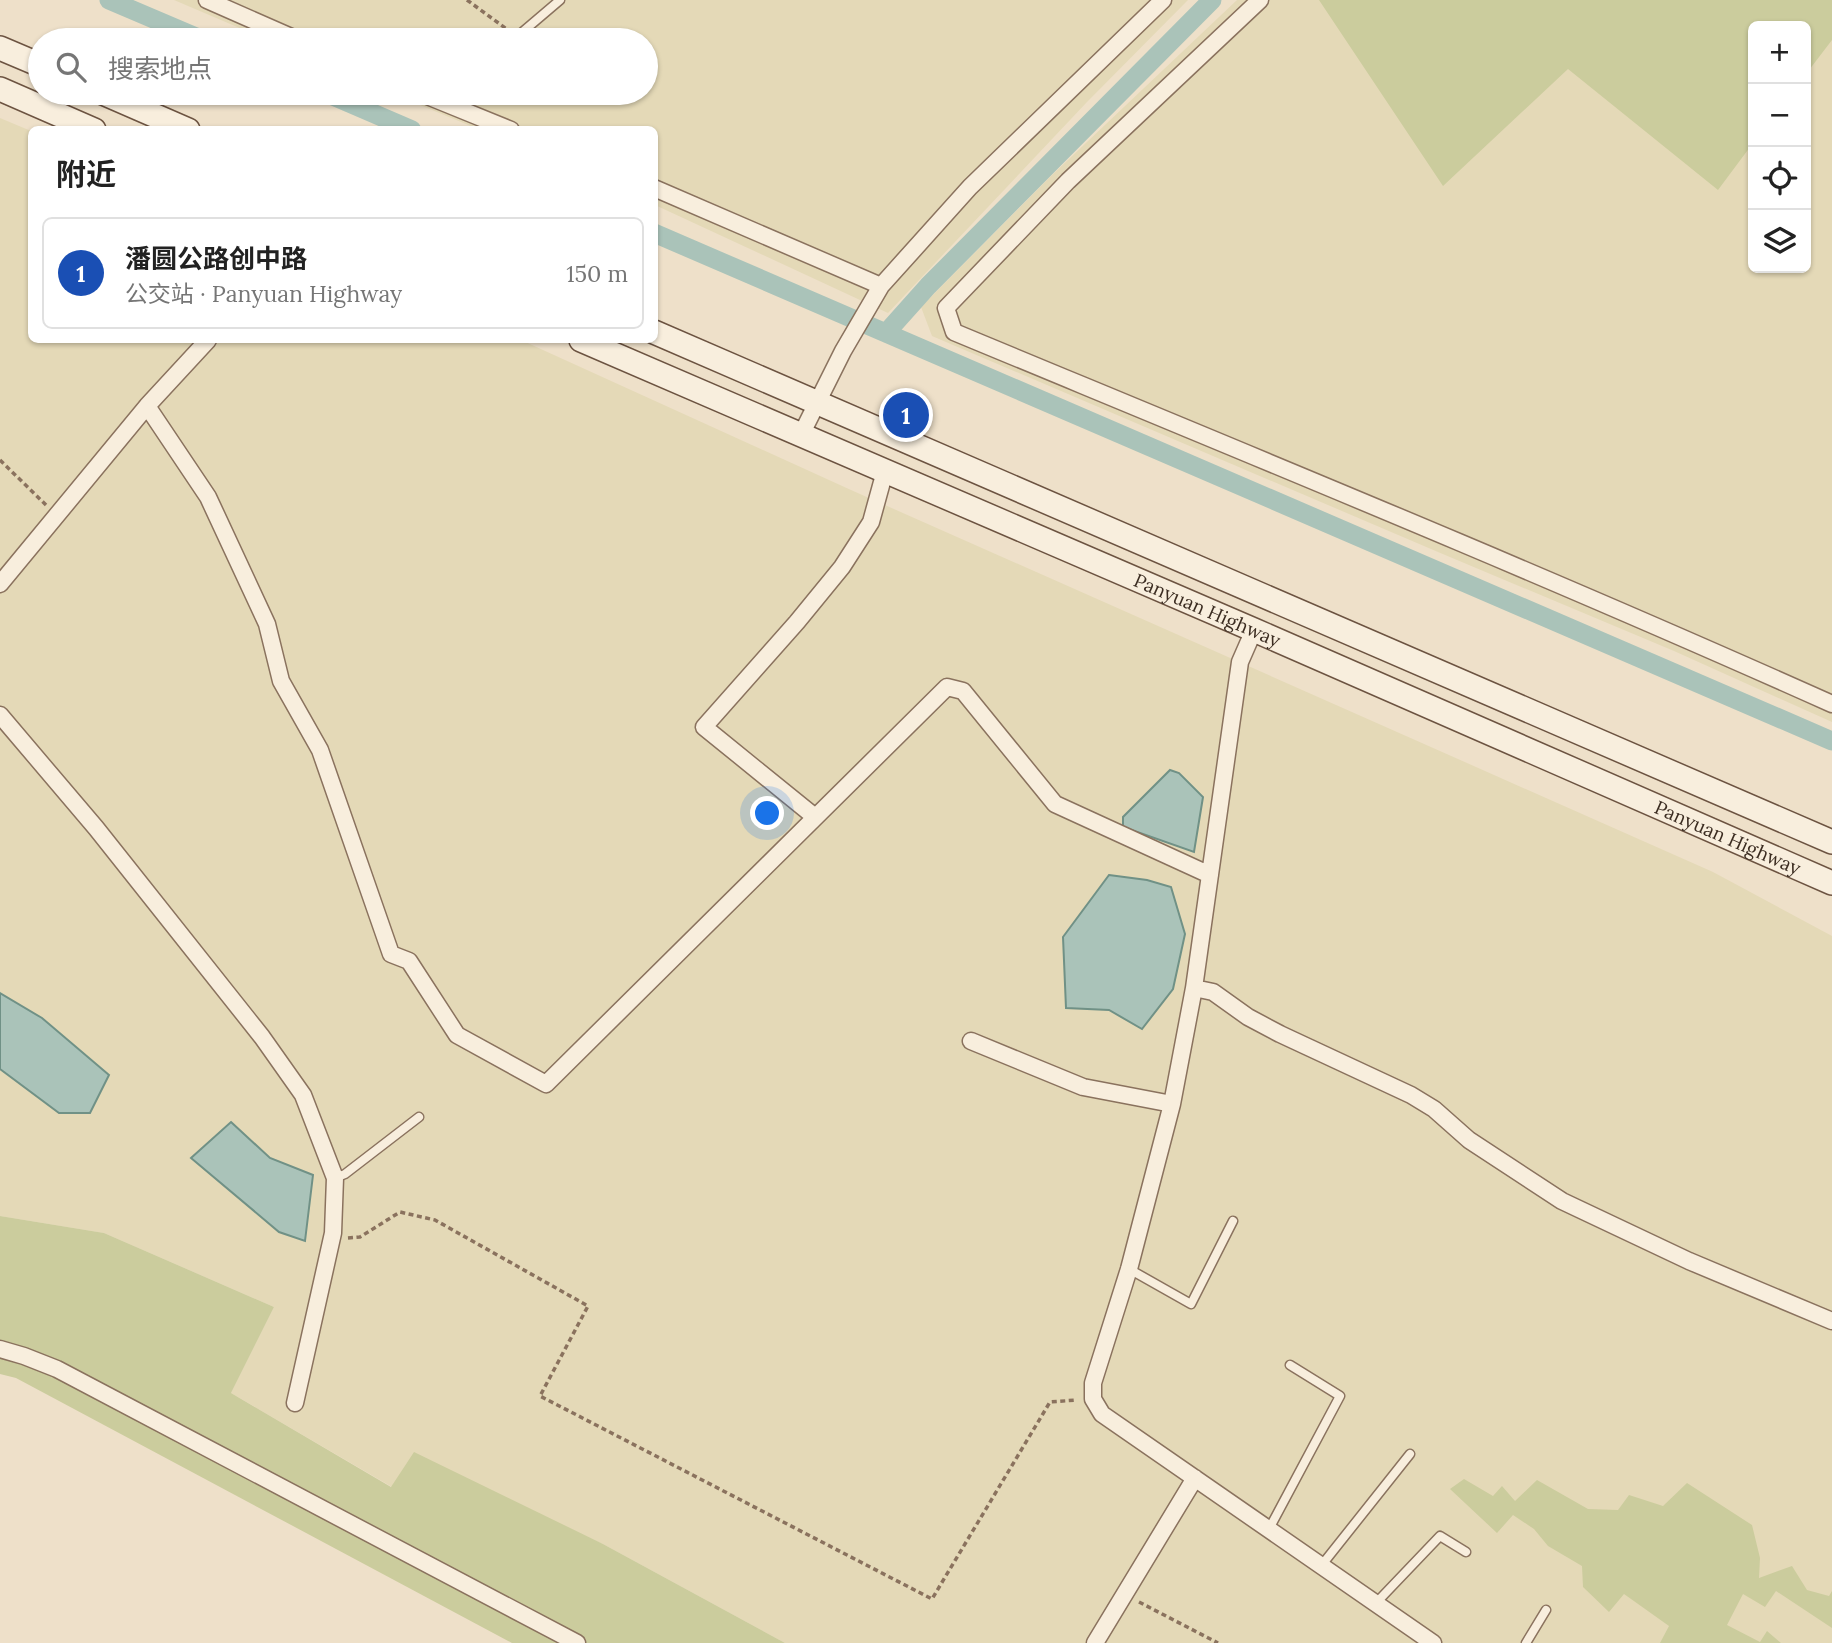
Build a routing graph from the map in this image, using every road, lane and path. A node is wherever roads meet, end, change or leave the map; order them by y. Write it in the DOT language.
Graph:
graph roads {
  1 [pos="207,0"];
  2 [pos="467,0"];
  3 [pos="560,0"];
  4 [pos="1163,0"];
  5 [pos="1260,0"];
  6 [pos="271,28"];
  7 [pos="501,28"];
  8 [pos="528,28"];
  9 [pos="0,48"];
  10 [pos="28,60"];
  11 [pos="0,89"];
  12 [pos="28,101"];
  13 [pos="37,105"];
  14 [pos="131,105"];
  15 [pos="463,105"];
  16 [pos="85,126"];
  17 [pos="179,126"];
  18 [pos="503,126"];
  19 [pos="658,190"];
  20 [pos="881,286"];
  21 [pos="658,334"];
  22 [pos="205,343"];
  23 [pos="588,343"];
  24 [pos="816,402"];
  25 [pos="147,406"];
  26 [pos="801,435"];
  27 [pos="0,460"];
  28 [pos="885,471"];
  29 [pos="56,515"];
  30 [pos="0,584"];
  31 [pos="1254,630"];
  32 [pos="1832,704"];
  33 [pos="0,715"];
  34 [pos="815,817"];
  35 [pos="1832,842"];
  36 [pos="1210,875"];
  37 [pos="1832,883"];
  38 [pos="1194,988"];
  39 [pos="971,1041"];
  40 [pos="1172,1104"];
  41 [pos="419,1117"];
  42 [pos="335,1178"];
  43 [pos="1233,1221"];
  44 [pos="333,1233"];
  45 [pos="1129,1269"];
  46 [pos="1832,1321"];
  47 [pos="0,1349"];
  48 [pos="1290,1364"];
  49 [pos="1093,1399"];
  50 [pos="295,1403"];
  51 [pos="1410,1454"];
  52 [pos="1195,1478"];
  53 [pos="1269,1530"];
  54 [pos="1466,1552"];
  55 [pos="1321,1566"];
  56 [pos="1125,1595"];
  57 [pos="1376,1603"];
  58 [pos="1546,1610"];
  59 [pos="578,1643"];
  60 [pos="1095,1643"];
  61 [pos="1218,1643"];
  62 [pos="1433,1643"];
  63 [pos="1526,1643"];
  1 -- 6 [label="street"];
  2 -- 7 [label="path"];
  3 -- 8 [label="lane"];
  4 -- 20 [label="street"];
  5 -- 32 [label="street"];
  9 -- 10 [label="main road"];
  11 -- 12 [label="main road"];
  13 -- 16 [label="main road"];
  14 -- 17 [label="main road"];
  15 -- 18 [label="street"];
  19 -- 20 [label="street"];
  20 -- 24 [label="street"];
  21 -- 24 [label="main road, Panyuan Highway"];
  22 -- 25 [label="street"];
  23 -- 26 [label="main road, Panyuan Highway"];
  24 -- 26 [label="street"];
  24 -- 35 [label="main road, Panyuan Highway"];
  25 -- 29 [label="street"];
  25 -- 34 [label="street"];
  26 -- 28 [label="main road, Panyuan Highway"];
  27 -- 29 [label="path"];
  28 -- 31 [label="main road, Panyuan Highway"];
  28 -- 34 [label="street"];
  29 -- 30 [label="street"];
  31 -- 36 [label="street"];
  31 -- 37 [label="main road, Panyuan Highway"];
  33 -- 42 [label="street"];
  34 -- 36 [label="street"];
  36 -- 38 [label="street"];
  38 -- 40 [label="street"];
  38 -- 46 [label="street"];
  39 -- 40 [label="street"];
  40 -- 45 [label="street"];
  41 -- 42 [label="lane"];
  42 -- 44 [label="street"];
  43 -- 45 [label="lane"];
  44 -- 49 [label="path"];
  44 -- 50 [label="street"];
  45 -- 49 [label="street"];
  47 -- 59 [label="street"];
  48 -- 53 [label="lane"];
  49 -- 52 [label="street"];
  51 -- 55 [label="lane"];
  52 -- 53 [label="street"];
  52 -- 56 [label="street"];
  53 -- 55 [label="street"];
  54 -- 57 [label="lane"];
  55 -- 57 [label="street"];
  56 -- 60 [label="street"];
  56 -- 61 [label="path"];
  57 -- 62 [label="street"];
  58 -- 63 [label="lane"];
}
